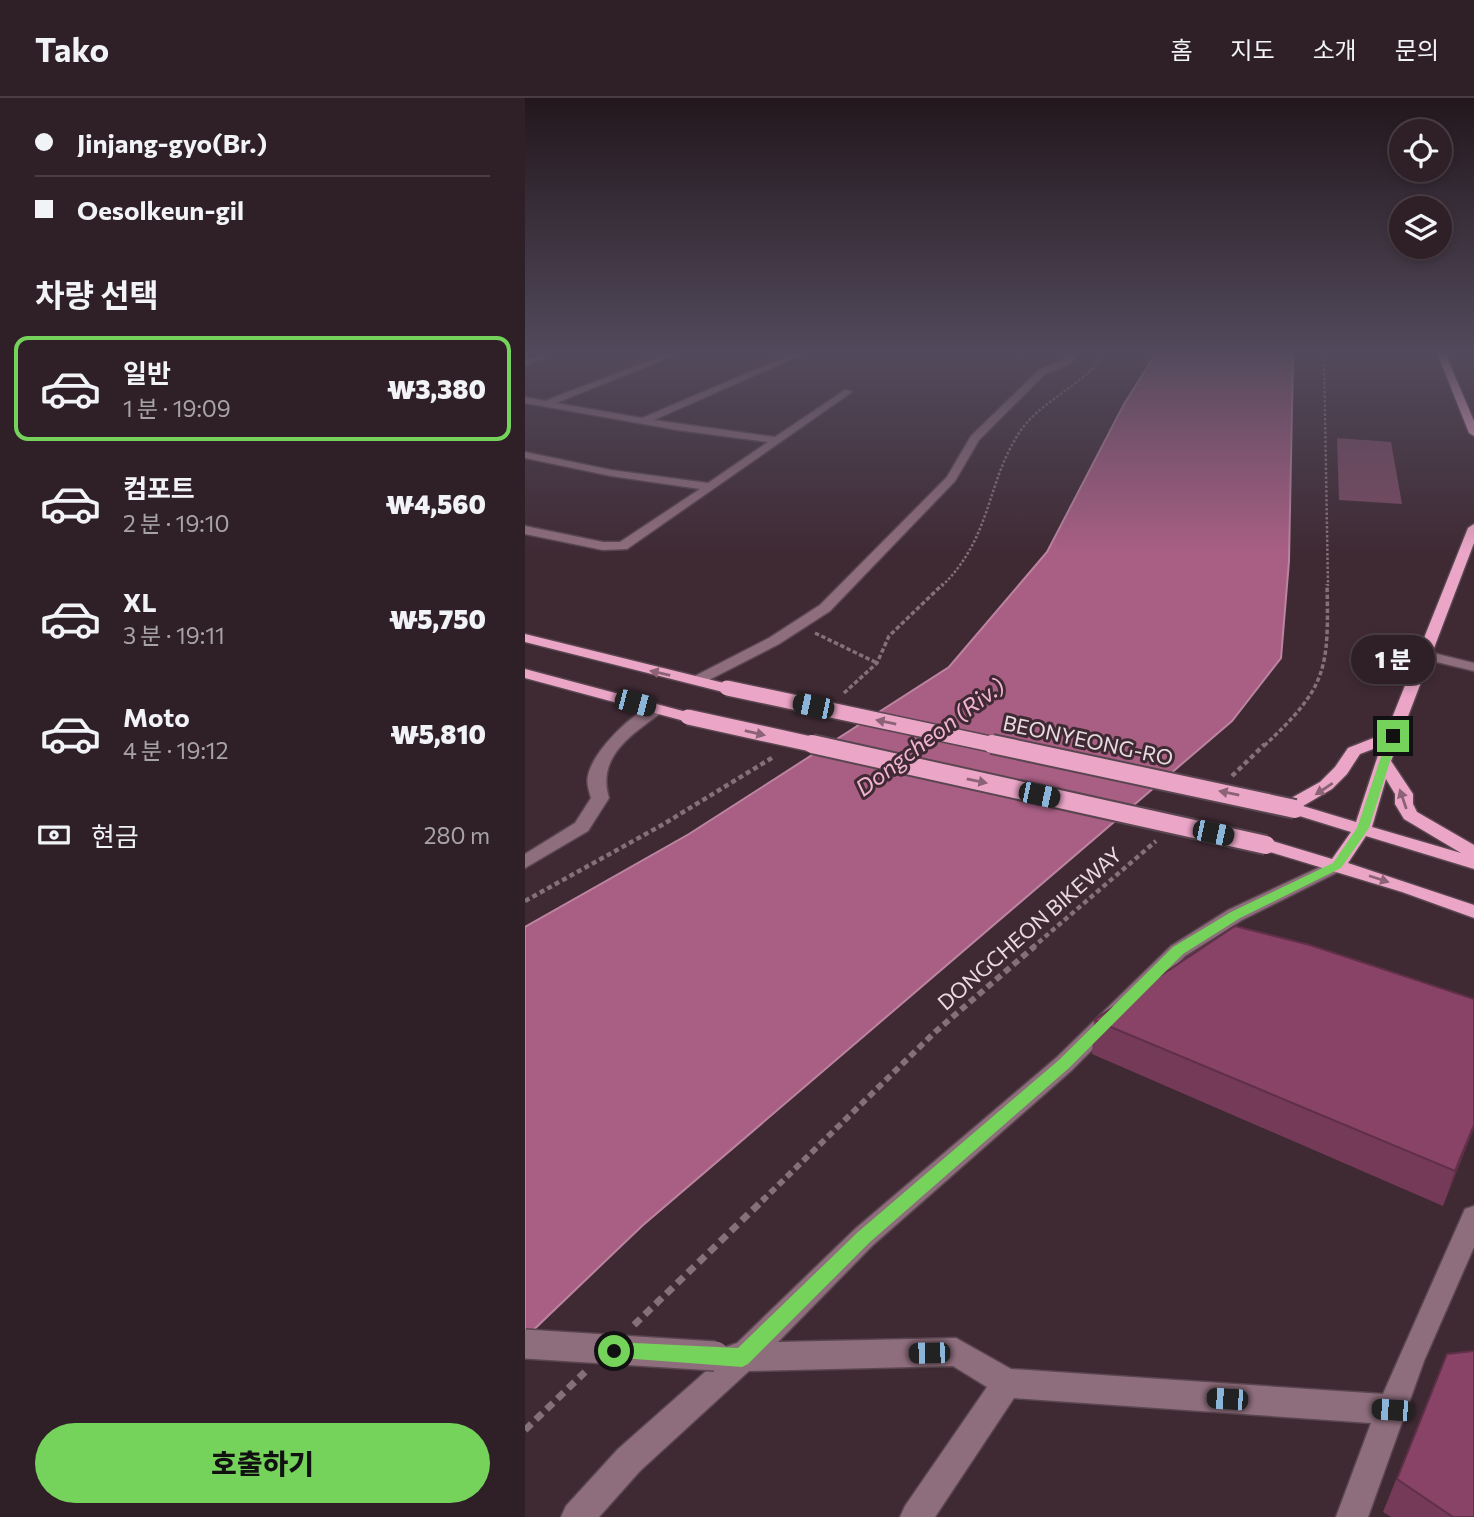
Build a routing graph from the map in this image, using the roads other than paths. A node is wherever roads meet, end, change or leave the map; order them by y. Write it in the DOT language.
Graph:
graph roads {
  1 [pos="644,421"];
  2 [pos="806,421"];
  3 [pos="992,421"];
  4 [pos="779,441"];
  5 [pos="525,455"];
  6 [pos="712,487"];
  7 [pos="525,530"];
  8 [pos="1473,538"];
  9 [pos="525,638"];
  10 [pos="1425,655"];
  11 [pos="1474,667"];
  12 [pos="525,673"];
  13 [pos="696,681"];
  14 [pos="657,709"];
  15 [pos="1393,736"];
  16 [pos="1383,761"];
  17 [pos="1290,808"];
  18 [pos="1363,828"];
  19 [pos="1474,853"];
  20 [pos="525,862"];
  21 [pos="1474,863"];
  22 [pos="1337,865"];
  23 [pos="1474,912"];
  24 [pos="1474,1217"];
  25 [pos="525,1344"];
  26 [pos="728,1357"];
  27 [pos="1007,1383"];
  28 [pos="1392,1410"];
  29 [pos="577,1517"];
  30 [pos="916,1517"];
  31 [pos="1352,1517"];
  1 -- 4 [label="street"];
  2 -- 4 [label="street"];
  3 -- 13 [label="street"];
  4 -- 6 [label="street"];
  5 -- 6 [label="street"];
  6 -- 7 [label="street"];
  8 -- 10 [label="main road"];
  13 -- 9 [label="main road, BEONYEONG-RO, one-way"];
  10 -- 11 [label="street"];
  10 -- 15 [label="main road"];
  12 -- 14 [label="main road"];
  17 -- 13 [label="main road, BEONYEONG-RO, one-way, bridge"];
  14 -- 20 [label="street"];
  14 -- 22 [label="main road, one-way, bridge"];
  15 -- 16 [label="main road"];
  15 -- 17 [label="main road, one-way"];
  16 -- 18 [label="main road"];
  19 -- 16 [label="main road, one-way"];
  17 -- 18 [label="main road, BEONYEONG-RO"];
  18 -- 21 [label="main road, BEONYEONG-RO"];
  18 -- 22 [label="main road"];
  22 -- 23 [label="main road, one-way"];
  22 -- 26 [label="street"];
  24 -- 28 [label="street"];
  25 -- 26 [label="street, bridge"];
  26 -- 27 [label="street"];
  26 -- 29 [label="street"];
  27 -- 28 [label="street"];
  27 -- 30 [label="street"];
  28 -- 31 [label="street"];
}
